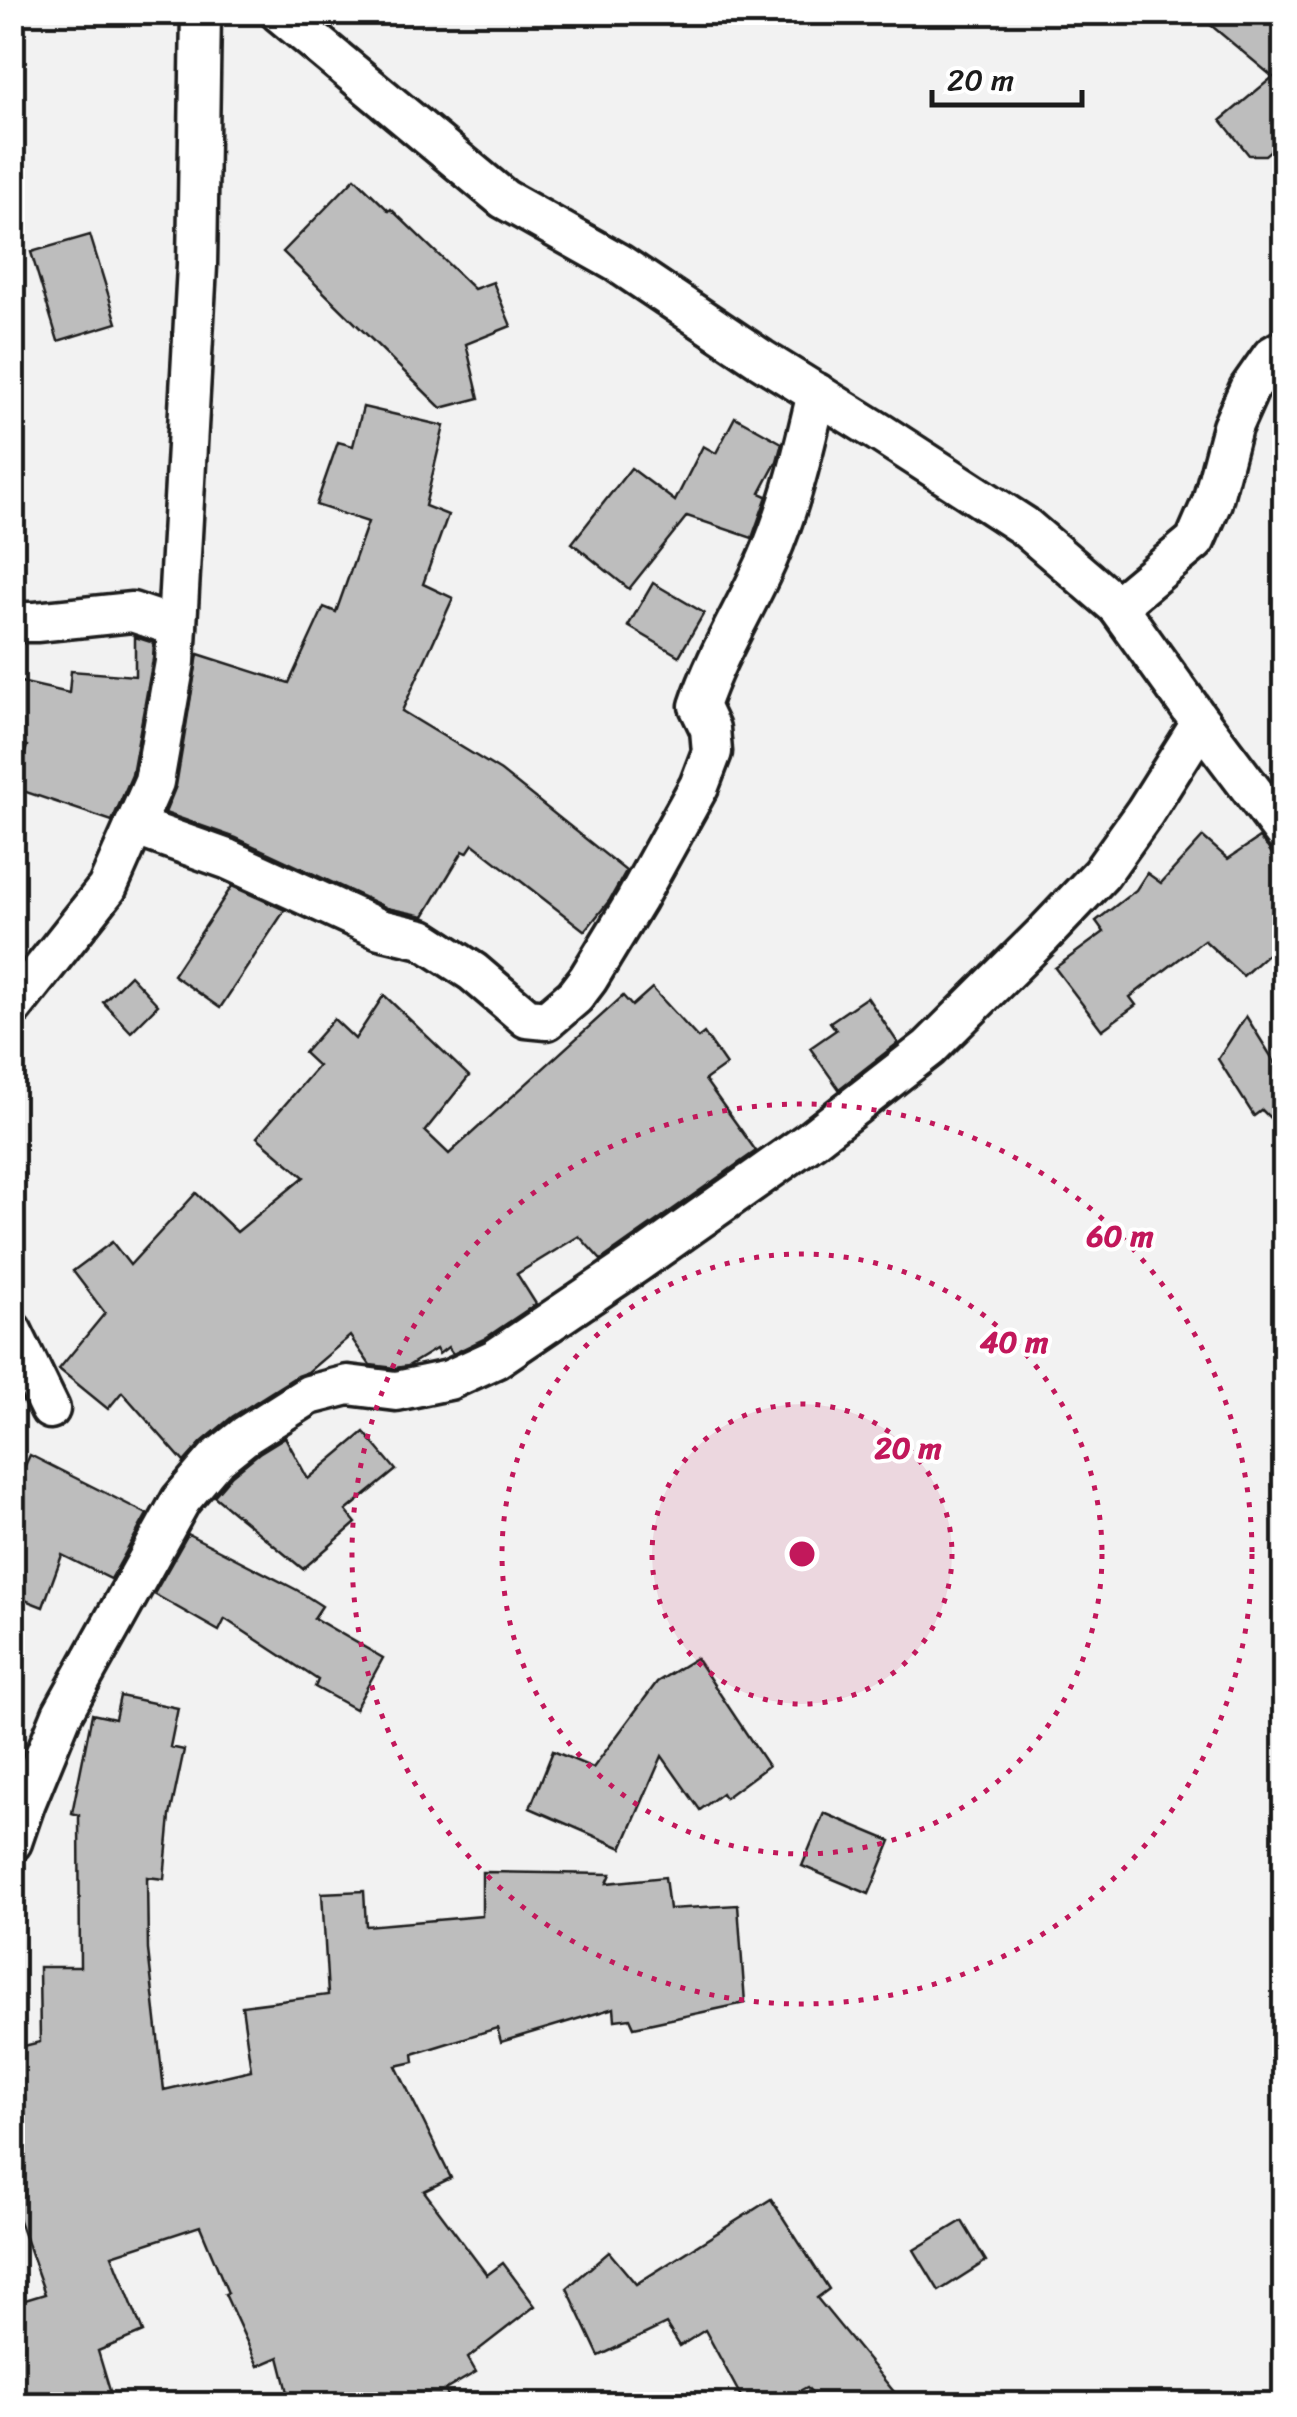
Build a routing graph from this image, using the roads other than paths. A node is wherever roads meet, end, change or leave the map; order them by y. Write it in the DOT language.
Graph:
graph roads {
  1 [pos="201,12"];
  2 [pos="279,12"];
  3 [pos="1284,349"];
  4 [pos="816,393"];
  5 [pos="1117,606"];
  6 [pos="12,622"];
  7 [pos="177,627"];
  8 [pos="1201,723"];
  9 [pos="134,826"];
  10 [pos="1284,833"];
  11 [pos="12,1008"];
  12 [pos="12,1331"];
  13 [pos="50,1409"];
  14 [pos="12,1842"];
  1 -- 7 [label="street"];
  2 -- 4 [label="street"];
  3 -- 5 [label="street"];
  4 -- 5 [label="street"];
  4 -- 9 [label="street"];
  5 -- 8 [label="street"];
  6 -- 7 [label="street"];
  7 -- 9 [label="street"];
  8 -- 10 [label="street"];
  8 -- 14 [label="street"];
  9 -- 11 [label="street"];
  12 -- 13 [label="street"];
}
